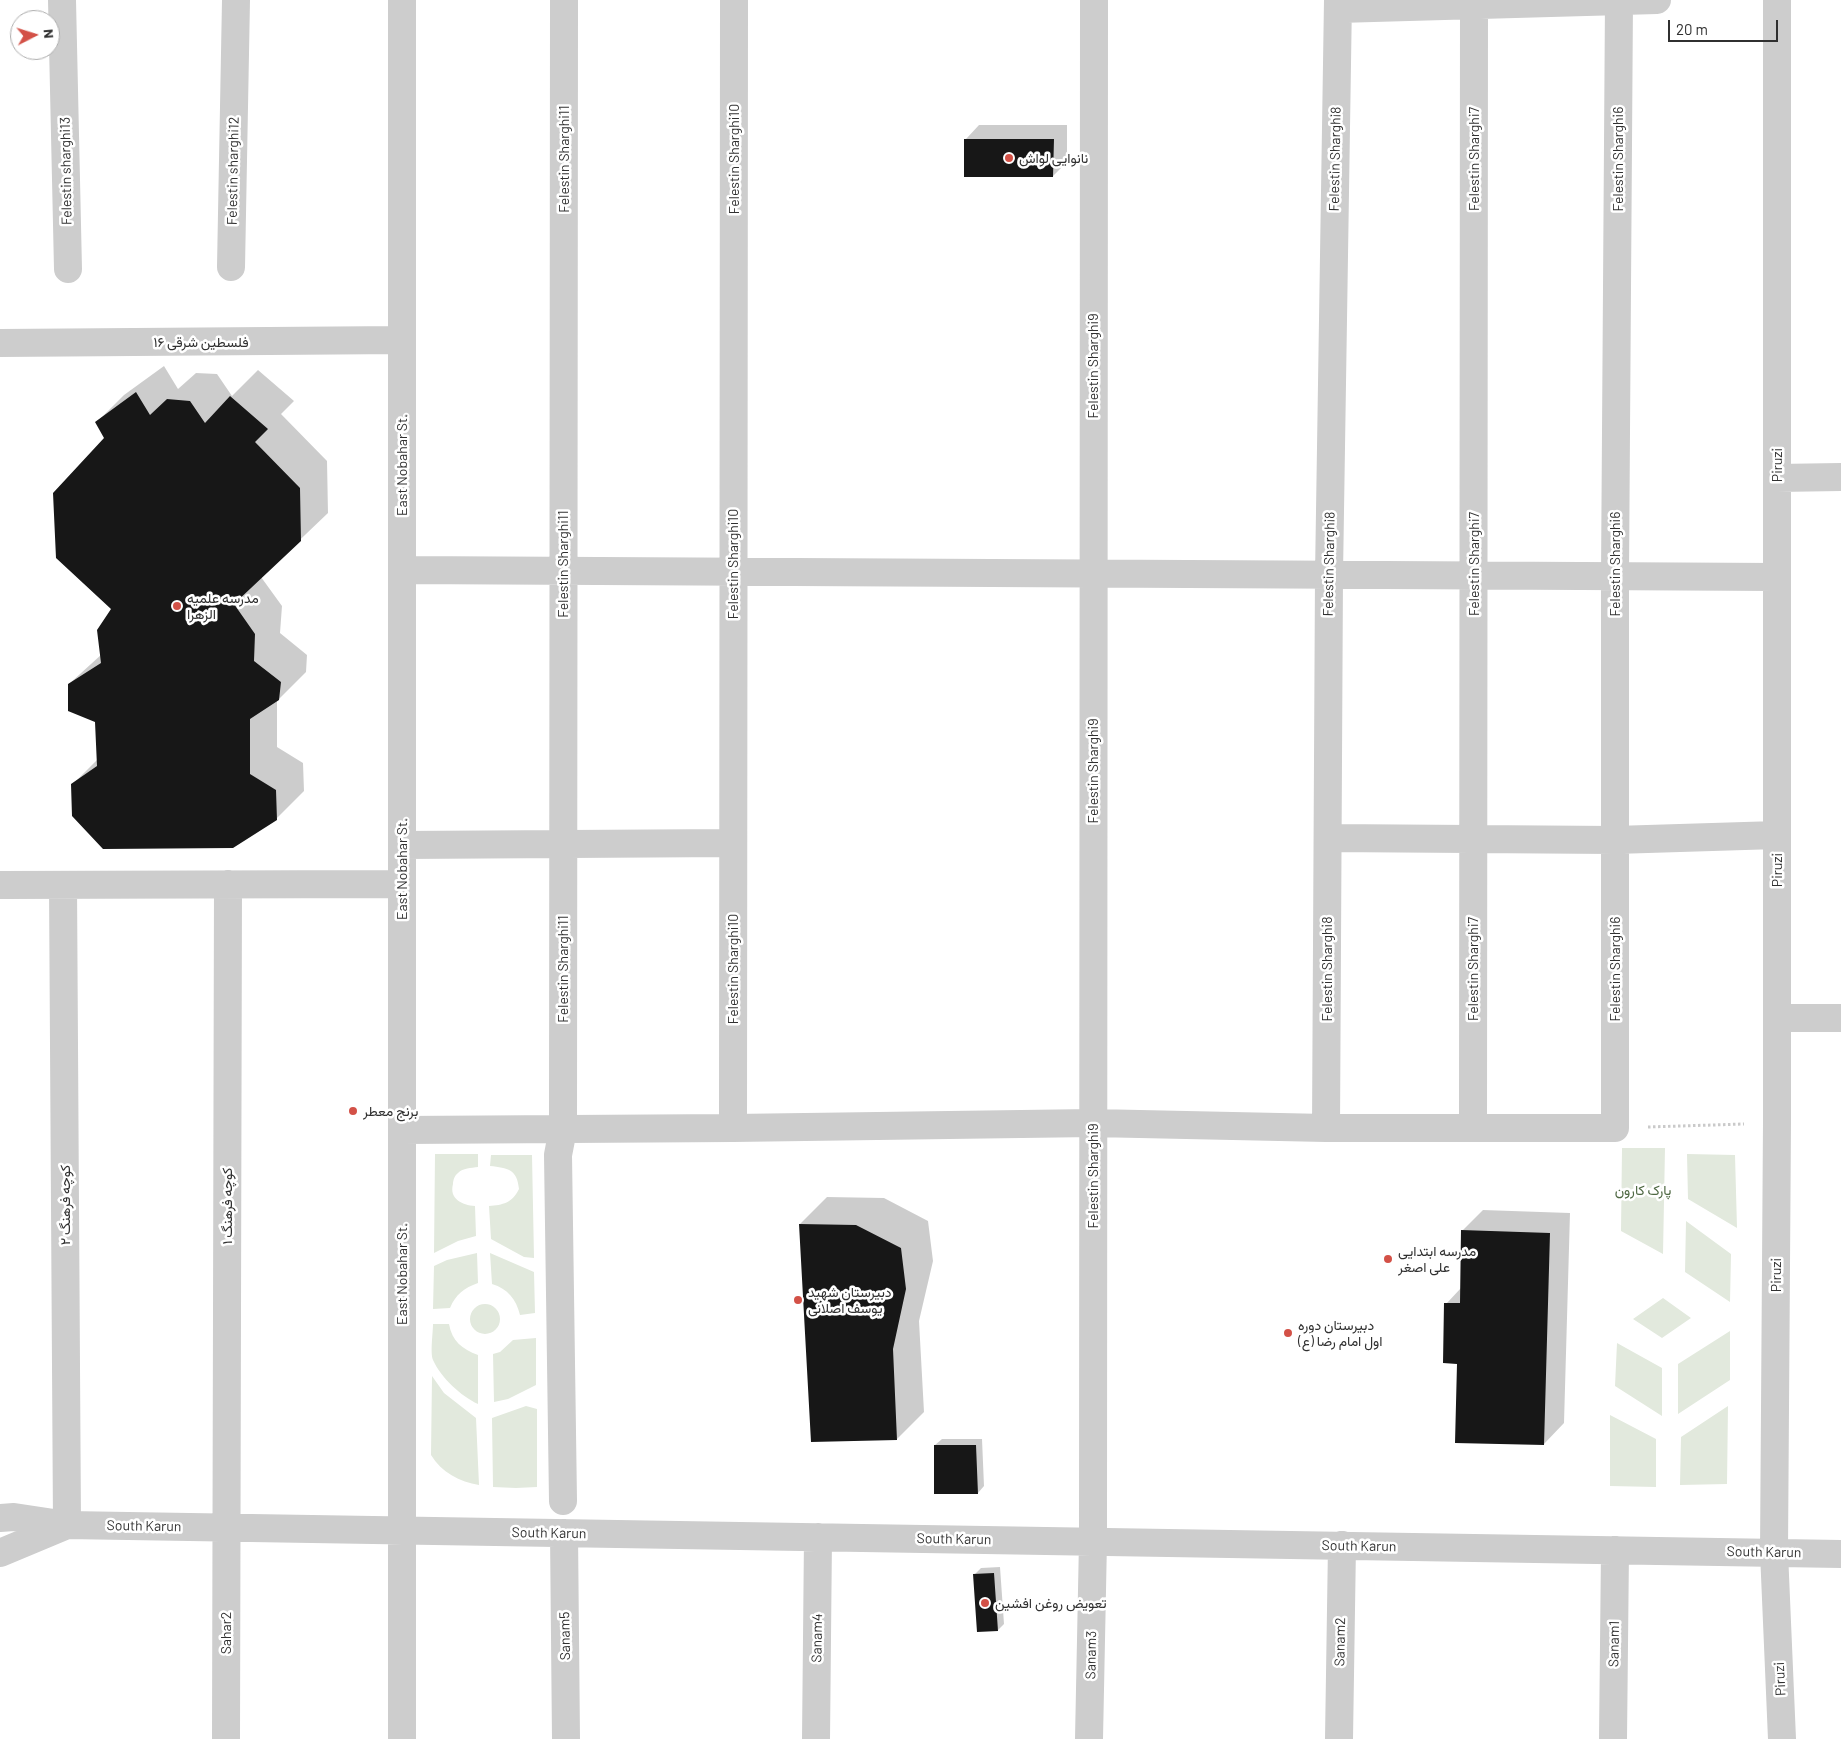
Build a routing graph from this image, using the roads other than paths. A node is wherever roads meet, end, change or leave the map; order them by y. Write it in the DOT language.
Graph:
graph roads {
  1 [pos="62,0"];
  2 [pos="236,0"];
  3 [pos="402,0"];
  4 [pos="564,0"];
  5 [pos="734,0"];
  6 [pos="1094,0"];
  7 [pos="1657,0"];
  8 [pos="1777,0"];
  9 [pos="1619,1"];
  10 [pos="1474,3"];
  11 [pos="1338,5"];
  12 [pos="231,267"];
  13 [pos="68,269"];
  14 [pos="402,340"];
  15 [pos="0,343"];
  16 [pos="1777,478"];
  17 [pos="1841,478"];
  18 [pos="402,570"];
  19 [pos="563,571"];
  20 [pos="733,572"];
  21 [pos="1093,573"];
  22 [pos="1329,575"];
  23 [pos="1474,576"];
  24 [pos="1615,576"];
  25 [pos="1776,577"];
  26 [pos="1777,835"];
  27 [pos="1328,838"];
  28 [pos="1474,840"];
  29 [pos="1614,840"];
  30 [pos="733,842"];
  31 [pos="563,844"];
  32 [pos="402,845"];
  33 [pos="228,884"];
  34 [pos="402,884"];
  35 [pos="0,885"];
  36 [pos="63,885"];
  37 [pos="1777,1018"];
  38 [pos="1841,1018"];
  39 [pos="1093,1123"];
  40 [pos="733,1128"];
  41 [pos="1326,1128"];
  42 [pos="1473,1128"];
  43 [pos="562,1129"];
  44 [pos="402,1130"];
  45 [pos="563,1501"];
  46 [pos="0,1518"];
  47 [pos="67,1525"];
  48 [pos="226,1527"];
  49 [pos="402,1530"];
  50 [pos="564,1533"];
  51 [pos="818,1537"];
  52 [pos="1093,1542"];
  53 [pos="1342,1545"];
  54 [pos="1615,1550"];
  55 [pos="1774,1552"];
  56 [pos="0,1553"];
  57 [pos="1841,1554"];
  58 [pos="226,1739"];
  59 [pos="402,1739"];
  60 [pos="566,1739"];
  61 [pos="816,1739"];
  62 [pos="1089,1739"];
  63 [pos="1339,1739"];
  64 [pos="1612,1739"];
  65 [pos="1782,1739"];
  1 -- 13 [label="street, Felestin sharghi13"];
  2 -- 12 [label="street, Felestin sharghi12"];
  3 -- 14 [label="street, East Nobahar St."];
  4 -- 19 [label="street, Felestin Sharghi11"];
  5 -- 20 [label="street, Felestin Sharghi10"];
  6 -- 21 [label="street, Felestin Sharghi9"];
  7 -- 9 [label="street"];
  8 -- 16 [label="street, Piruzi"];
  9 -- 10 [label="street"];
  9 -- 24 [label="street, Felestin Sharghi6"];
  10 -- 11 [label="street"];
  10 -- 23 [label="street, Felestin Sharghi7"];
  11 -- 22 [label="street, Felestin Sharghi8"];
  14 -- 15 [label="street, فلسطین شرقی ۱۶"];
  14 -- 18 [label="street, East Nobahar St."];
  16 -- 17 [label="street"];
  16 -- 25 [label="street, Piruzi"];
  18 -- 19 [label="street"];
  18 -- 32 [label="street, East Nobahar St."];
  19 -- 20 [label="street"];
  19 -- 31 [label="street, Felestin Sharghi11"];
  20 -- 21 [label="street"];
  20 -- 30 [label="street, Felestin Sharghi10"];
  21 -- 22 [label="street"];
  21 -- 39 [label="street, Felestin Sharghi9"];
  22 -- 23 [label="street"];
  22 -- 27 [label="street, Felestin Sharghi8"];
  23 -- 24 [label="street"];
  23 -- 28 [label="street, Felestin Sharghi7"];
  24 -- 25 [label="street"];
  24 -- 29 [label="street, Felestin Sharghi6"];
  25 -- 26 [label="street, Piruzi"];
  26 -- 29 [label="street"];
  26 -- 37 [label="street, Piruzi"];
  27 -- 28 [label="street"];
  27 -- 41 [label="street, Felestin Sharghi8"];
  28 -- 29 [label="street"];
  28 -- 42 [label="street, Felestin Sharghi7"];
  29 -- 42 [label="street, Felestin Sharghi6"];
  30 -- 31 [label="street"];
  30 -- 40 [label="street, Felestin Sharghi10"];
  31 -- 32 [label="street"];
  31 -- 43 [label="street, Felestin Sharghi11"];
  32 -- 34 [label="street, East Nobahar St."];
  33 -- 34 [label="street"];
  33 -- 36 [label="street"];
  33 -- 48 [label="street, کوچه فرهنگ ۱"];
  34 -- 44 [label="street, East Nobahar St."];
  35 -- 36 [label="street"];
  36 -- 47 [label="street, کوچه فرهنگ ۲"];
  37 -- 38 [label="street"];
  37 -- 55 [label="street, Piruzi"];
  39 -- 40 [label="street"];
  39 -- 41 [label="street"];
  39 -- 52 [label="street, Felestin Sharghi9"];
  40 -- 43 [label="street"];
  41 -- 42 [label="street"];
  43 -- 44 [label="street"];
  43 -- 45 [label="street, Felestin Sharghi11"];
  44 -- 49 [label="street, East Nobahar St."];
  46 -- 47 [label="street, South Karun"];
  47 -- 48 [label="street, South Karun"];
  47 -- 56 [label="street"];
  48 -- 49 [label="street, South Karun"];
  48 -- 58 [label="street, Sahar2"];
  49 -- 50 [label="street, South Karun"];
  49 -- 59 [label="street, East Nobahar St."];
  50 -- 51 [label="street, South Karun"];
  50 -- 60 [label="street, Sanam5"];
  51 -- 52 [label="street, South Karun"];
  51 -- 61 [label="street, Sanam4"];
  52 -- 53 [label="street, South Karun"];
  52 -- 62 [label="street, Sanam3"];
  53 -- 54 [label="street, South Karun"];
  53 -- 63 [label="street, Sanam2"];
  54 -- 55 [label="street, South Karun"];
  54 -- 64 [label="street, Sanam1"];
  55 -- 57 [label="street, South Karun"];
  55 -- 65 [label="street, Piruzi"];
}
